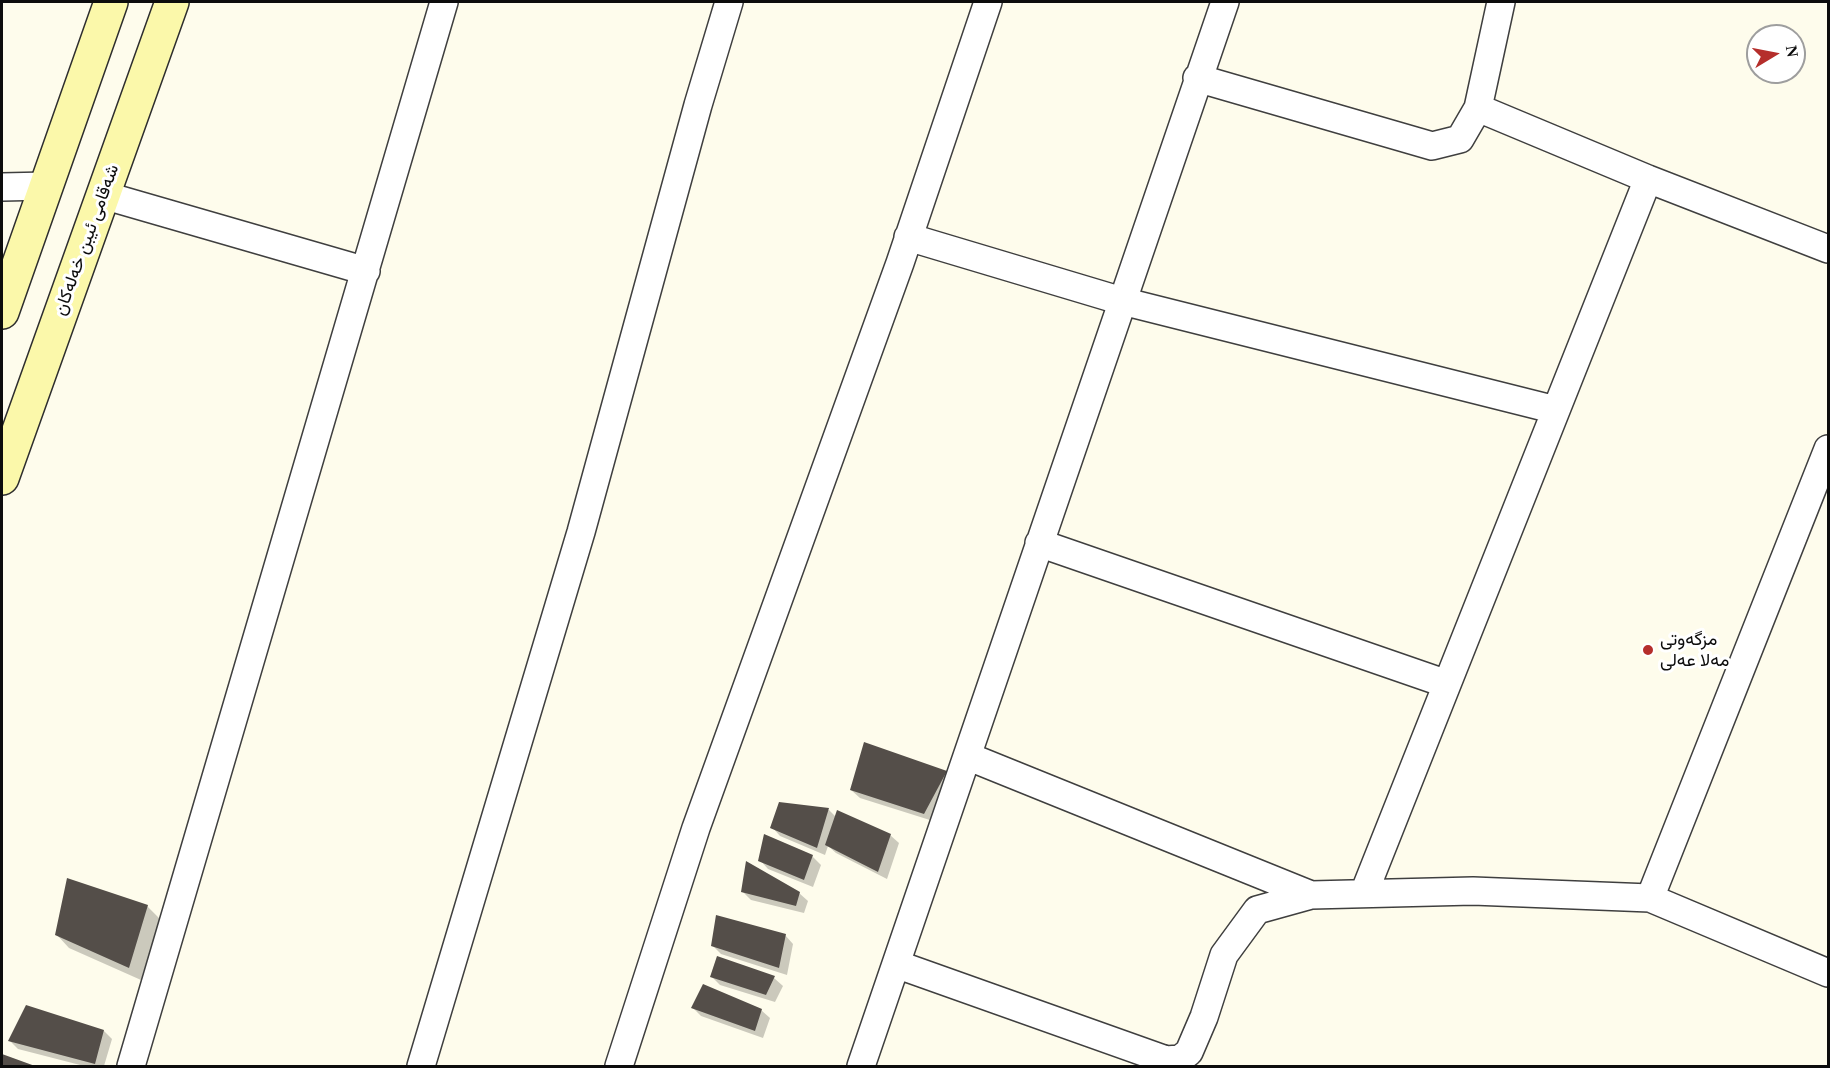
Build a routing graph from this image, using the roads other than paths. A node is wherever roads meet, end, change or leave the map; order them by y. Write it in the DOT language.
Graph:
graph roads {
  1 [pos="111,2"];
  2 [pos="172,2"];
  3 [pos="444,2"];
  4 [pos="729,2"];
  5 [pos="988,2"];
  6 [pos="1225,2"];
  7 [pos="1501,2"];
  8 [pos="1197,78"];
  9 [pos="1478,108"];
  10 [pos="1648,179"];
  11 [pos="47,186"];
  12 [pos="2,187"];
  13 [pos="103,195"];
  14 [pos="908,237"];
  15 [pos="1828,249"];
  16 [pos="366,271"];
  17 [pos="1122,301"];
  18 [pos="2,312"];
  19 [pos="1556,410"];
  20 [pos="1828,449"];
  21 [pos="2,478"];
  22 [pos="1039,543"];
  23 [pos="1447,684"];
  24 [pos="967,756"];
  25 [pos="1364,893"];
  26 [pos="1311,895"];
  27 [pos="1650,898"];
  28 [pos="896,964"];
  29 [pos="1828,973"];
  30 [pos="131,1066"];
  31 [pos="421,1066"];
  32 [pos="619,1066"];
  33 [pos="861,1066"];
  1 -- 11 [label="main road"];
  2 -- 13 [label="main road, شەقامی ئیبن خەلەکان"];
  3 -- 16 [label="street"];
  4 -- 31 [label="street"];
  5 -- 14 [label="street"];
  6 -- 8 [label="street"];
  7 -- 9 [label="street"];
  8 -- 9 [label="street"];
  8 -- 17 [label="street"];
  9 -- 10 [label="street"];
  10 -- 15 [label="street"];
  10 -- 19 [label="street"];
  11 -- 12 [label="street"];
  11 -- 18 [label="main road"];
  13 -- 16 [label="street"];
  13 -- 21 [label="main road, شەقامی ئیبن خەلەکان"];
  14 -- 17 [label="street"];
  14 -- 32 [label="street"];
  16 -- 30 [label="street"];
  17 -- 19 [label="street"];
  17 -- 22 [label="street"];
  19 -- 23 [label="street"];
  20 -- 27 [label="street"];
  22 -- 23 [label="street"];
  22 -- 24 [label="street"];
  23 -- 25 [label="street"];
  24 -- 26 [label="street"];
  24 -- 28 [label="street"];
  25 -- 26 [label="street"];
  25 -- 27 [label="street"];
  26 -- 28 [label="street"];
  27 -- 29 [label="street"];
  28 -- 33 [label="street"];
}
